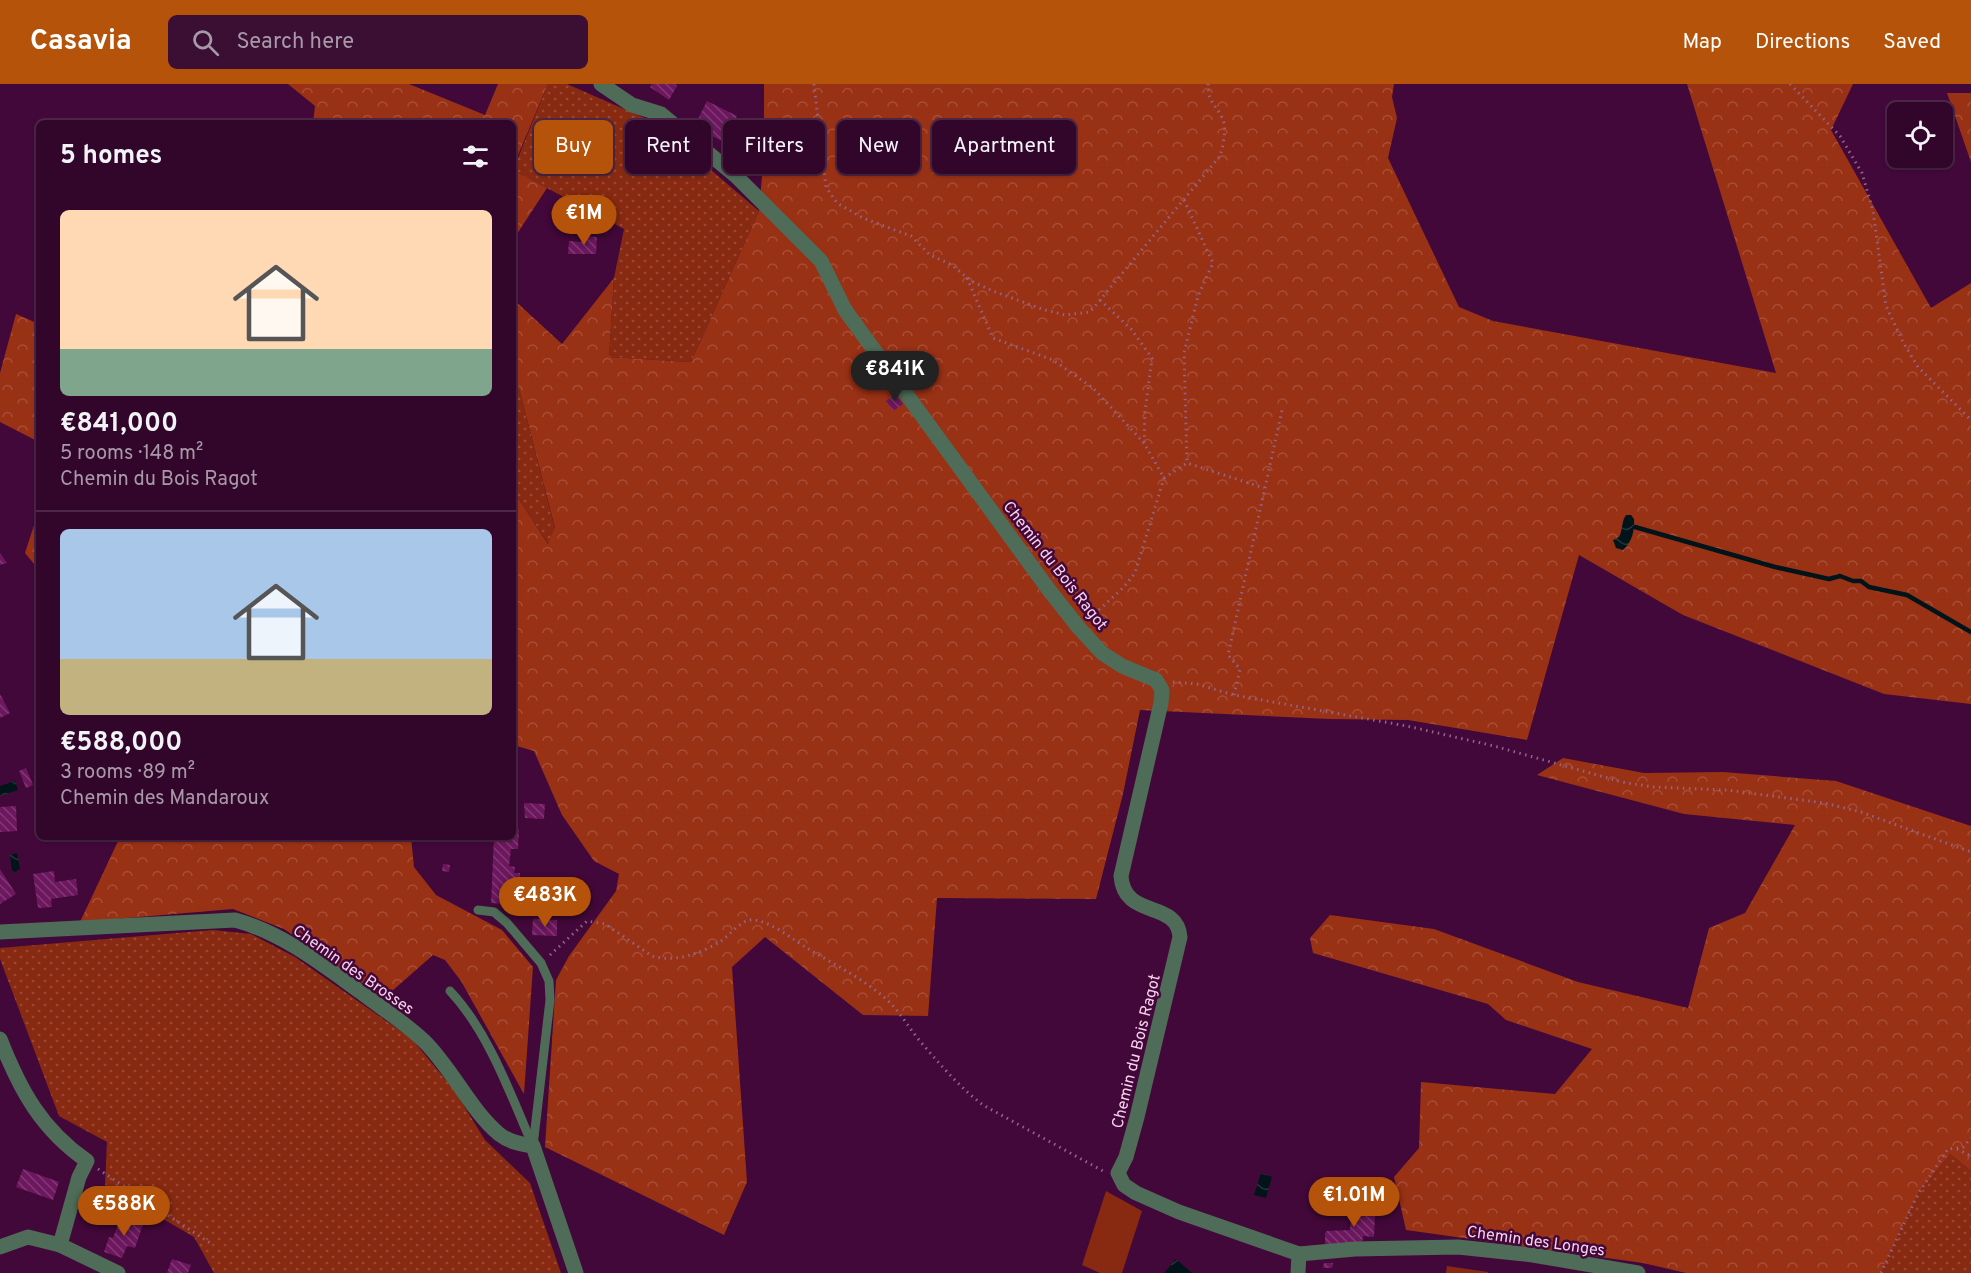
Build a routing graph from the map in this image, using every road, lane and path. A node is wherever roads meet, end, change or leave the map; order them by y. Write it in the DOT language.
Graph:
graph roads {
  1 [pos="601,84"];
  2 [pos="814,84"];
  3 [pos="1208,84"];
  4 [pos="1790,84"];
  5 [pos="1184,200"];
  6 [pos="966,277"];
  7 [pos="1100,300"];
  8 [pos="1283,406"];
  9 [pos="1971,420"];
  10 [pos="1143,443"];
  11 [pos="1187,463"];
  12 [pos="1164,478"];
  13 [pos="1264,488"];
  14 [pos="1079,628"];
  15 [pos="1156,680"];
  16 [pos="1234,695"];
  17 [pos="1971,852"];
  18 [pos="478,910"];
  19 [pos="0,933"];
  20 [pos="541,963"];
  21 [pos="450,990"];
  22 [pos="0,1039"];
  23 [pos="1971,1138"];
  24 [pos="533,1146"];
  25 [pos="1955,1148"];
  26 [pos="1971,1156"];
  27 [pos="87,1161"];
  28 [pos="1120,1180"];
  29 [pos="210,1243"];
  30 [pos="60,1245"];
  31 [pos="0,1247"];
  32 [pos="1299,1254"];
  33 [pos="118,1273"];
  34 [pos="576,1273"];
  35 [pos="1298,1273"];
  36 [pos="1638,1273"];
  37 [pos="1881,1273"];
  1 -- 14 [label="street, Chemin du Bois Ragot"];
  2 -- 6 [label="path"];
  3 -- 5 [label="path"];
  4 -- 9 [label="path"];
  5 -- 7 [label="path"];
  5 -- 11 [label="path"];
  6 -- 7 [label="path"];
  6 -- 10 [label="path"];
  7 -- 10 [label="path"];
  8 -- 13 [label="path"];
  10 -- 12 [label="path"];
  11 -- 12 [label="path"];
  11 -- 13 [label="path"];
  12 -- 14 [label="path"];
  13 -- 16 [label="path"];
  14 -- 15 [label="street, Chemin du Bois Ragot"];
  15 -- 16 [label="path"];
  15 -- 28 [label="street, Chemin du Bois Ragot"];
  16 -- 17 [label="path"];
  18 -- 20 [label="lane"];
  19 -- 24 [label="street, Chemin des Brosses"];
  20 -- 24 [label="lane"];
  20 -- 28 [label="path"];
  21 -- 24 [label="lane"];
  22 -- 27 [label="street"];
  23 -- 25 [label="path"];
  24 -- 34 [label="street"];
  25 -- 26 [label="path"];
  25 -- 37 [label="path"];
  27 -- 29 [label="path"];
  27 -- 30 [label="street"];
  28 -- 32 [label="street, Chemin des Longes"];
  30 -- 31 [label="street"];
  30 -- 33 [label="street"];
  32 -- 35 [label="street"];
  32 -- 36 [label="street, Chemin des Longes"];
}
